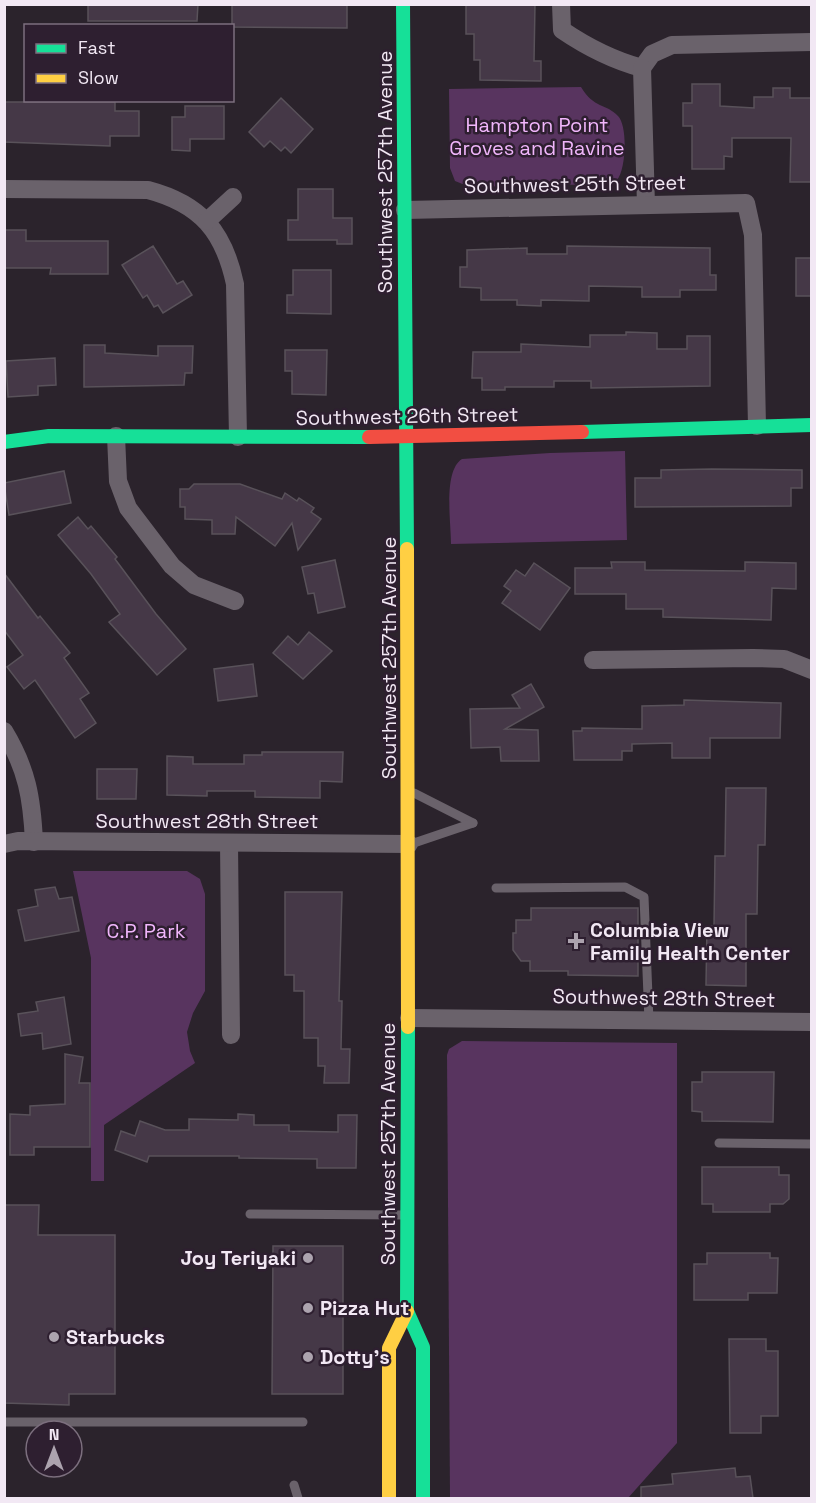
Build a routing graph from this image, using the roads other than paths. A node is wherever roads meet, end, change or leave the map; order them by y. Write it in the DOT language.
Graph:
graph roads {
  1 [pos="403,4"];
  2 [pos="561,4"];
  3 [pos="812,42"];
  4 [pos="642,68"];
  5 [pos="4,189"];
  6 [pos="233,197"];
  7 [pos="646,205"];
  8 [pos="405,210"];
  9 [pos="207,221"];
  10 [pos="812,425"];
  11 [pos="757,426"];
  12 [pos="116,436"];
  13 [pos="407,436"];
  14 [pos="238,437"];
  15 [pos="4,442"];
  16 [pos="235,601"];
  17 [pos="593,660"];
  18 [pos="812,670"];
  19 [pos="4,731"];
  20 [pos="409,790"];
  21 [pos="34,842"];
  22 [pos="229,843"];
  23 [pos="4,844"];
  24 [pos="409,844"];
  25 [pos="496,888"];
  26 [pos="409,1018"];
  27 [pos="649,1021"];
  28 [pos="812,1022"];
  29 [pos="231,1035"];
  30 [pos="719,1143"];
  31 [pos="812,1144"];
  32 [pos="250,1214"];
  33 [pos="408,1215"];
  34 [pos="407,1311"];
  35 [pos="4,1422"];
  36 [pos="303,1422"];
  37 [pos="294,1485"];
  38 [pos="298,1498"];
  39 [pos="389,1498"];
  40 [pos="423,1498"];
  1 -- 8 [label="main road, Southwest 257th Avenue"];
  2 -- 4 [label="street"];
  3 -- 4 [label="street"];
  4 -- 7 [label="street"];
  5 -- 9 [label="street"];
  6 -- 9 [label="street"];
  7 -- 8 [label="street, Southwest 25th Street"];
  7 -- 11 [label="street, Southwest 25th Street"];
  8 -- 13 [label="main road, Southwest 257th Avenue"];
  9 -- 14 [label="street"];
  10 -- 11 [label="main road, Southwest 26th Street"];
  11 -- 13 [label="main road, Southwest 26th Street"];
  12 -- 14 [label="main road, Southwest 26th Street"];
  12 -- 15 [label="main road, Southwest 26th Street"];
  12 -- 16 [label="street"];
  13 -- 14 [label="main road, Southwest 26th Street"];
  13 -- 20 [label="main road, Southwest 257th Avenue"];
  17 -- 18 [label="street"];
  19 -- 21 [label="street"];
  20 -- 24 [label="main road, Southwest 257th Avenue"];
  20 -- 24 [label="lane"];
  21 -- 22 [label="street, Southwest 28th Street"];
  21 -- 23 [label="street, Southwest 28th Street"];
  22 -- 24 [label="street, Southwest 28th Street"];
  22 -- 29 [label="street"];
  24 -- 26 [label="main road, Southwest 257th Avenue"];
  25 -- 27 [label="lane"];
  26 -- 27 [label="street, Southwest 28th Street"];
  26 -- 33 [label="main road, Southwest 257th Avenue"];
  27 -- 28 [label="street, Southwest 28th Street"];
  30 -- 31 [label="lane"];
  32 -- 33 [label="lane"];
  33 -- 34 [label="main road, Southwest 257th Avenue"];
  34 -- 39 [label="main road, Southwest 257th Avenue"];
  34 -- 40 [label="main road, Southwest 257th Avenue"];
  35 -- 36 [label="lane"];
  37 -- 38 [label="lane"];
}
